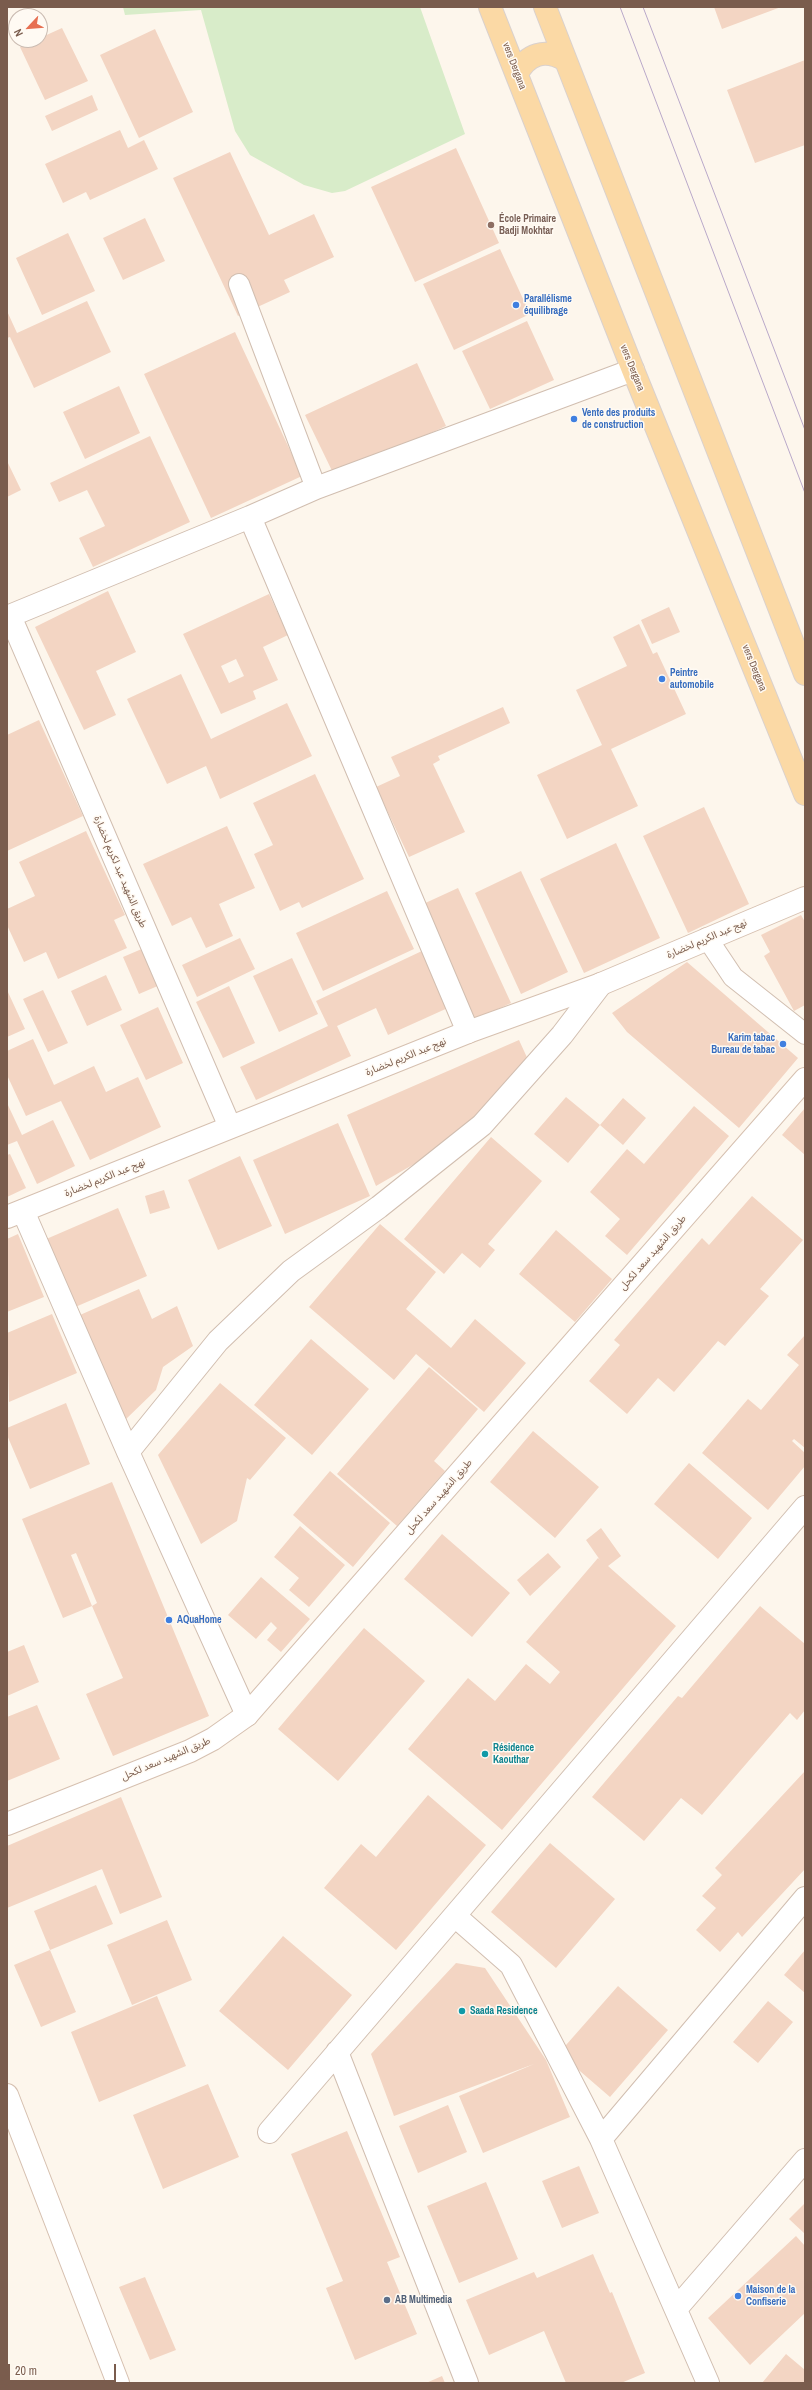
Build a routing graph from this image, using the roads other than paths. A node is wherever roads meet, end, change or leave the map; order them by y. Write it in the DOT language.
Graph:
graph roads {
  1 [pos="490,7"];
  2 [pos="545,7"];
  3 [pos="565,60"];
  4 [pos="517,74"];
  5 [pos="239,284"];
  6 [pos="633,370"];
  7 [pos="316,488"];
  8 [pos="250,517"];
  9 [pos="8,616"];
  10 [pos="805,674"];
  11 [pos="805,794"];
  12 [pos="805,898"];
  13 [pos="707,938"];
  14 [pos="601,984"];
  15 [pos="468,1032"];
  16 [pos="805,1034"];
  17 [pos="805,1079"];
  18 [pos="230,1127"];
  19 [pos="15,1214"];
  20 [pos="128,1452"];
  21 [pos="805,1507"];
  22 [pos="247,1715"];
  23 [pos="7,1824"];
  24 [pos="805,1898"];
  25 [pos="455,1916"];
  26 [pos="338,2052"];
  27 [pos="7,2095"];
  28 [pos="269,2132"];
  29 [pos="601,2139"];
  30 [pos="805,2160"];
  31 [pos="676,2309"];
  32 [pos="118,2383"];
  33 [pos="467,2383"];
  34 [pos="708,2383"];
  1 -- 4 [label="main road, vers Dergana"];
  2 -- 3 [label="main road"];
  3 -- 4 [label="main road"];
  3 -- 10 [label="main road"];
  4 -- 6 [label="main road, vers Dergana"];
  5 -- 7 [label="lane"];
  6 -- 7 [label="street"];
  6 -- 11 [label="main road, vers Dergana"];
  7 -- 8 [label="street"];
  8 -- 9 [label="street"];
  8 -- 15 [label="street"];
  9 -- 18 [label="street, طريق الشهيد عبد لكريم لخضارة"];
  12 -- 13 [label="street, نهج عبد الكريم لخضارة"];
  13 -- 14 [label="street, نهج عبد الكريم لخضارة"];
  13 -- 16 [label="lane"];
  14 -- 15 [label="street, نهج عبد الكريم لخضارة"];
  14 -- 20 [label="street"];
  15 -- 18 [label="street, نهج عبد الكريم لخضارة"];
  17 -- 22 [label="street, طريق الشهيد سعد لكحل"];
  18 -- 19 [label="street, نهج عبد الكريم لخضارة"];
  19 -- 20 [label="street"];
  20 -- 22 [label="street"];
  21 -- 25 [label="street"];
  22 -- 23 [label="street, طريق الشهيد سعد لكحل"];
  24 -- 29 [label="street"];
  25 -- 26 [label="street"];
  25 -- 29 [label="street"];
  26 -- 28 [label="street"];
  26 -- 33 [label="street"];
  27 -- 32 [label="street"];
  29 -- 31 [label="street"];
  30 -- 31 [label="street"];
  31 -- 34 [label="street"];
}
